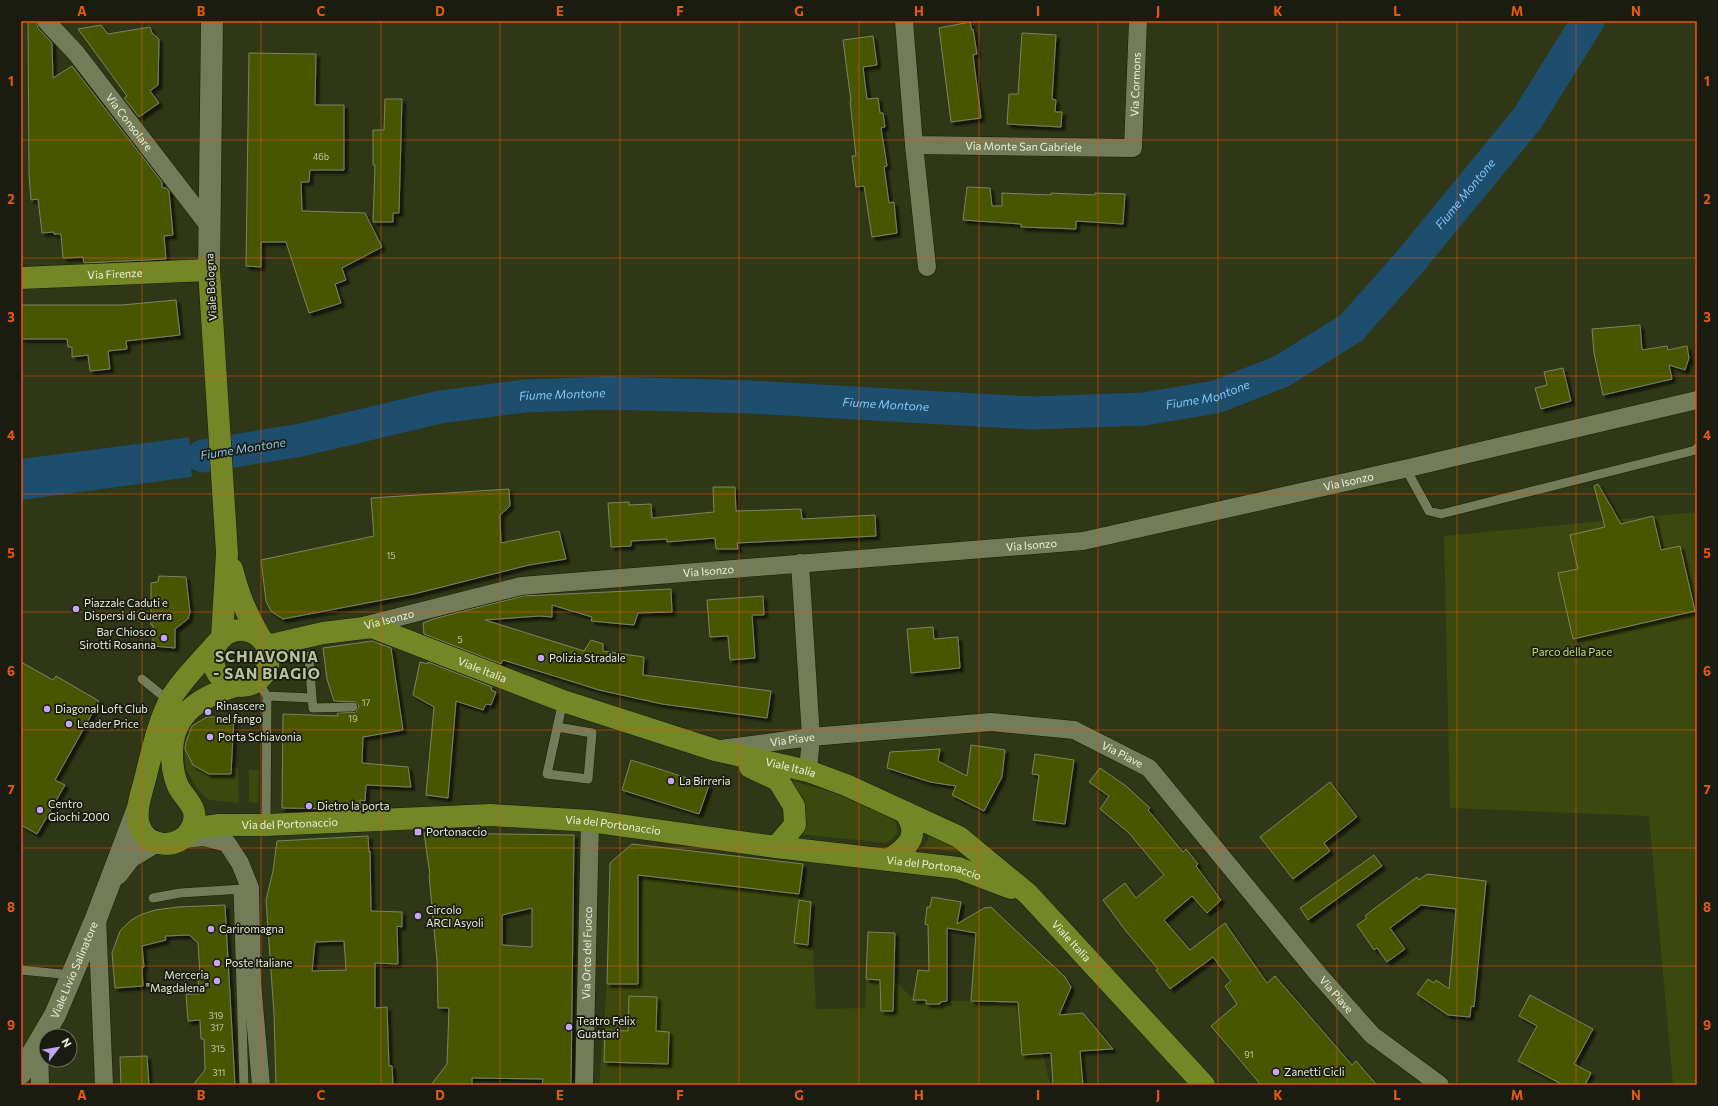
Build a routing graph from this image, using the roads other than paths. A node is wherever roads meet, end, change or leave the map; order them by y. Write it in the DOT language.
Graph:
graph roads {
  1 [pos="46,21"];
  2 [pos="212,21"];
  3 [pos="904,21"];
  4 [pos="1138,21"];
  5 [pos="914,145"];
  6 [pos="1133,148"];
  7 [pos="209,226"];
  8 [pos="928,267"];
  9 [pos="209,270"];
  10 [pos="21,278"];
  11 [pos="1697,400"];
  12 [pos="1697,448"];
  13 [pos="1406,469"];
  14 [pos="226,545"];
  15 [pos="800,563"];
  16 [pos="356,628"];
  17 [pos="219,640"];
  18 [pos="270,642"];
  19 [pos="309,656"];
  20 [pos="142,679"];
  21 [pos="234,686"];
  22 [pos="262,689"];
  23 [pos="312,698"];
  24 [pos="169,701"];
  25 [pos="563,701"];
  26 [pos="353,707"];
  27 [pos="557,727"];
  28 [pos="811,736"];
  29 [pos="715,750"];
  30 [pos="808,771"];
  31 [pos="138,808"];
  32 [pos="905,812"];
  33 [pos="590,821"];
  34 [pos="266,825"];
  35 [pos="187,834"];
  36 [pos="155,842"];
  37 [pos="776,847"];
  38 [pos="888,860"];
  39 [pos="108,886"];
  40 [pos="244,888"];
  41 [pos="1028,894"];
  42 [pos="153,898"];
  43 [pos="97,916"];
  44 [pos="21,970"];
  45 [pos="72,975"];
  46 [pos="248,1011"];
  47 [pos="48,1028"];
  48 [pos="38,1045"];
  49 [pos="40,1068"];
  50 [pos="21,1073"];
  51 [pos="40,1085"];
  52 [pos="104,1085"];
  53 [pos="244,1085"];
  54 [pos="261,1085"];
  55 [pos="584,1085"];
  56 [pos="1204,1085"];
  57 [pos="1440,1085"];
  1 -- 7 [label="street, Via Consolare"];
  2 -- 7 [label="main road, Viale Bologna"];
  3 -- 5 [label="street"];
  4 -- 6 [label="street, Via Cormons"];
  5 -- 6 [label="street, Via Monte San Gabriele"];
  5 -- 8 [label="street"];
  7 -- 9 [label="main road, Viale Bologna"];
  9 -- 10 [label="main road, Via Firenze"];
  9 -- 14 [label="main road, Viale Bologna"];
  11 -- 13 [label="street, Via Isonzo"];
  12 -- 13 [label="lane"];
  13 -- 15 [label="street, Via Isonzo"];
  14 -- 17 [label="main road, Viale Bologna"];
  14 -- 18 [label="main road, Viale Bologna"];
  15 -- 16 [label="street, Via Isonzo"];
  15 -- 28 [label="street"];
  16 -- 18 [label="main road, Viale Italia"];
  16 -- 25 [label="main road, Viale Italia"];
  17 -- 18 [label="main road"];
  17 -- 21 [label="main road"];
  17 -- 24 [label="main road"];
  18 -- 22 [label="main road"];
  19 -- 23 [label="lane"];
  20 -- 24 [label="lane"];
  21 -- 22 [label="main road"];
  21 -- 35 [label="main road"];
  22 -- 23 [label="lane"];
  22 -- 34 [label="lane"];
  23 -- 26 [label="lane"];
  24 -- 31 [label="main road"];
  25 -- 27 [label="lane"];
  25 -- 29 [label="main road, Viale Italia"];
  27 -- 27 [label="lane"];
  28 -- 29 [label="street, Via Piave"];
  28 -- 30 [label="street"];
  28 -- 57 [label="street, Via Piave"];
  29 -- 30 [label="main road, Viale Italia"];
  29 -- 37 [label="main road"];
  30 -- 32 [label="main road, Viale Italia"];
  31 -- 36 [label="main road"];
  31 -- 39 [label="main road, Viale Livio Salinatore"];
  32 -- 38 [label="main road"];
  32 -- 41 [label="main road, Viale Italia"];
  33 -- 34 [label="main road, Via del Portonaccio"];
  33 -- 37 [label="main road, Via del Portonaccio"];
  33 -- 55 [label="street, Via Orto del Fuoco"];
  34 -- 35 [label="main road, Via del Portonaccio"];
  35 -- 36 [label="main road, Via del Portonaccio"];
  35 -- 40 [label="street"];
  36 -- 39 [label="main road"];
  37 -- 38 [label="main road, Via del Portonaccio"];
  38 -- 41 [label="main road, Via del Portonaccio"];
  39 -- 43 [label="main road, Viale Livio Salinatore"];
  40 -- 42 [label="lane"];
  40 -- 46 [label="street"];
  41 -- 56 [label="main road, Viale Italia"];
  43 -- 45 [label="main road, Viale Livio Salinatore"];
  43 -- 52 [label="street"];
  44 -- 45 [label="lane"];
  45 -- 47 [label="main road, Viale Livio Salinatore"];
  46 -- 53 [label="lane"];
  46 -- 54 [label="street"];
  48 -- 50 [label="main road, Viale Livio Salinatore"];
  49 -- 51 [label="street"];
}
